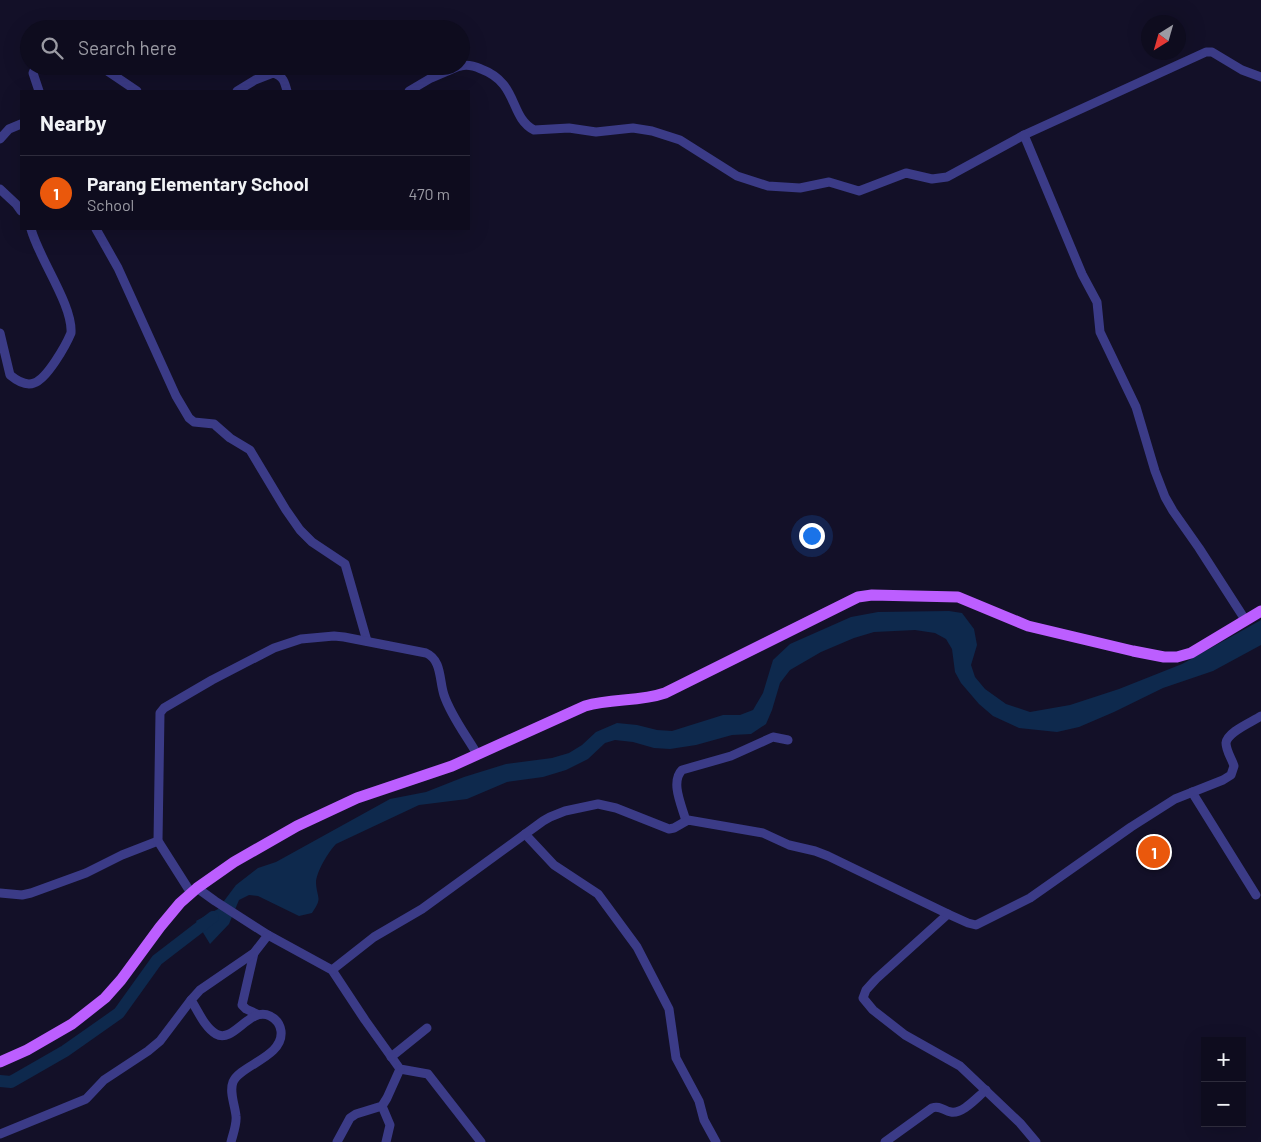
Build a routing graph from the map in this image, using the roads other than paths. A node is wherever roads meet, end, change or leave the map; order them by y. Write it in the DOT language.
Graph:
graph roads {
  1 [pos="470,66"];
  2 [pos="34,75"];
  3 [pos="113,75"];
  4 [pos="268,75"];
  5 [pos="277,75"];
  6 [pos="438,75"];
  7 [pos="1261,77"];
  8 [pos="39,90"];
  9 [pos="136,90"];
  10 [pos="239,90"];
  11 [pos="287,90"];
  12 [pos="411,90"];
  13 [pos="20,124"];
  14 [pos="1024,135"];
  15 [pos="0,139"];
  16 [pos="0,189"];
  17 [pos="20,210"];
  18 [pos="31,230"];
  19 [pos="97,230"];
  20 [pos="0,333"];
  21 [pos="1261,611"];
  22 [pos="1246,621"];
  23 [pos="367,641"];
  24 [pos="1261,716"];
  25 [pos="788,740"];
  26 [pos="476,754"];
  27 [pos="1192,792"];
  28 [pos="686,821"];
  29 [pos="525,834"];
  30 [pos="158,841"];
  31 [pos="194,891"];
  32 [pos="0,893"];
  33 [pos="1256,895"];
  34 [pos="948,914"];
  35 [pos="268,935"];
  36 [pos="254,953"];
  37 [pos="332,970"];
  38 [pos="191,1000"];
  39 [pos="257,1014"];
  40 [pos="427,1028"];
  41 [pos="391,1056"];
  42 [pos="0,1062"];
  43 [pos="400,1069"];
  44 [pos="986,1090"];
  45 [pos="382,1106"];
  46 [pos="0,1134"];
  47 [pos="231,1142"];
  48 [pos="337,1142"];
  49 [pos="386,1142"];
  50 [pos="481,1142"];
  51 [pos="716,1142"];
  52 [pos="885,1142"];
  53 [pos="1036,1142"];
  1 -- 14 [label="street"];
  2 -- 8 [label="street"];
  3 -- 9 [label="street"];
  4 -- 10 [label="street"];
  5 -- 11 [label="street"];
  6 -- 12 [label="street"];
  7 -- 14 [label="street"];
  13 -- 15 [label="street"];
  14 -- 22 [label="street"];
  16 -- 17 [label="street"];
  18 -- 20 [label="street"];
  19 -- 23 [label="street"];
  21 -- 22 [label="main road"];
  22 -- 26 [label="main road"];
  23 -- 26 [label="street"];
  23 -- 30 [label="street"];
  24 -- 27 [label="street"];
  25 -- 28 [label="street"];
  26 -- 31 [label="main road"];
  27 -- 33 [label="street"];
  27 -- 34 [label="street"];
  28 -- 29 [label="street"];
  28 -- 34 [label="street"];
  29 -- 37 [label="street"];
  29 -- 51 [label="street"];
  30 -- 31 [label="street"];
  30 -- 32 [label="street"];
  31 -- 35 [label="street"];
  31 -- 42 [label="main road"];
  34 -- 44 [label="street"];
  35 -- 36 [label="street"];
  35 -- 37 [label="street"];
  36 -- 38 [label="street"];
  36 -- 39 [label="street"];
  37 -- 41 [label="street"];
  38 -- 39 [label="street"];
  38 -- 46 [label="street"];
  39 -- 47 [label="street"];
  40 -- 41 [label="street"];
  41 -- 43 [label="street"];
  43 -- 45 [label="street"];
  43 -- 50 [label="street"];
  44 -- 52 [label="street"];
  44 -- 53 [label="street"];
  45 -- 48 [label="street"];
  45 -- 49 [label="street"];
}
